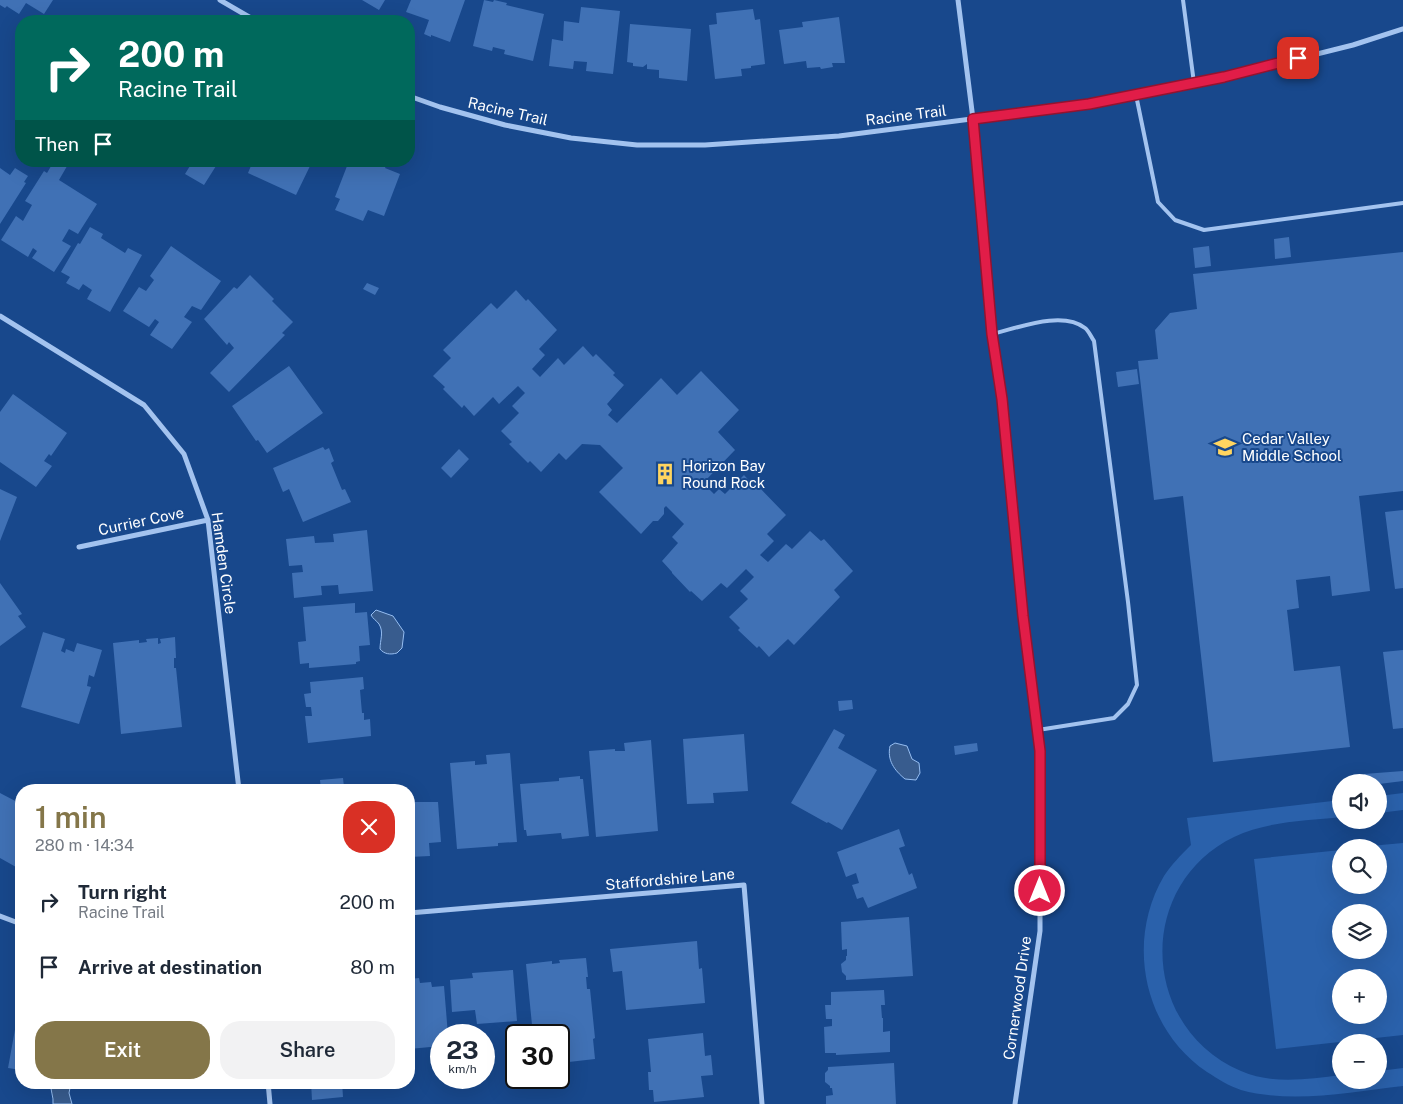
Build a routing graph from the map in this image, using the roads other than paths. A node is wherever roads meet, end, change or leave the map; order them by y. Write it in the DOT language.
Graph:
graph roads {
  1 [pos="220,0"];
  2 [pos="958,0"];
  3 [pos="1183,0"];
  4 [pos="246,15"];
  5 [pos="1403,29"];
  6 [pos="1194,83"];
  7 [pos="1136,94"];
  8 [pos="415,98"];
  9 [pos="973,119"];
  10 [pos="1403,203"];
  11 [pos="0,316"];
  12 [pos="992,334"];
  13 [pos="208,520"];
  14 [pos="80,547"];
  15 [pos="1038,730"];
  16 [pos="237,784"];
  17 [pos="415,912"];
  18 [pos="0,916"];
  19 [pos="15,922"];
  20 [pos="269,1089"];
  21 [pos="270,1104"];
  22 [pos="762,1104"];
  23 [pos="1015,1104"];
  1 -- 4 [label="street"];
  2 -- 9 [label="street, Cornerwood Drive"];
  3 -- 6 [label="lane"];
  5 -- 6 [label="street, Racine Trail"];
  6 -- 7 [label="street, Racine Trail"];
  7 -- 9 [label="street, Racine Trail"];
  7 -- 10 [label="lane"];
  8 -- 9 [label="street, Racine Trail"];
  9 -- 12 [label="street, Cornerwood Drive"];
  11 -- 13 [label="street, Hamden Circle"];
  12 -- 15 [label="street, Cornerwood Drive"];
  12 -- 15 [label="lane"];
  13 -- 14 [label="street, Currier Cove"];
  13 -- 16 [label="street, Hamden Circle"];
  15 -- 23 [label="street, Cornerwood Drive"];
  17 -- 22 [label="street, Staffordshire Lane"];
  18 -- 19 [label="street"];
  20 -- 21 [label="street"];
}
